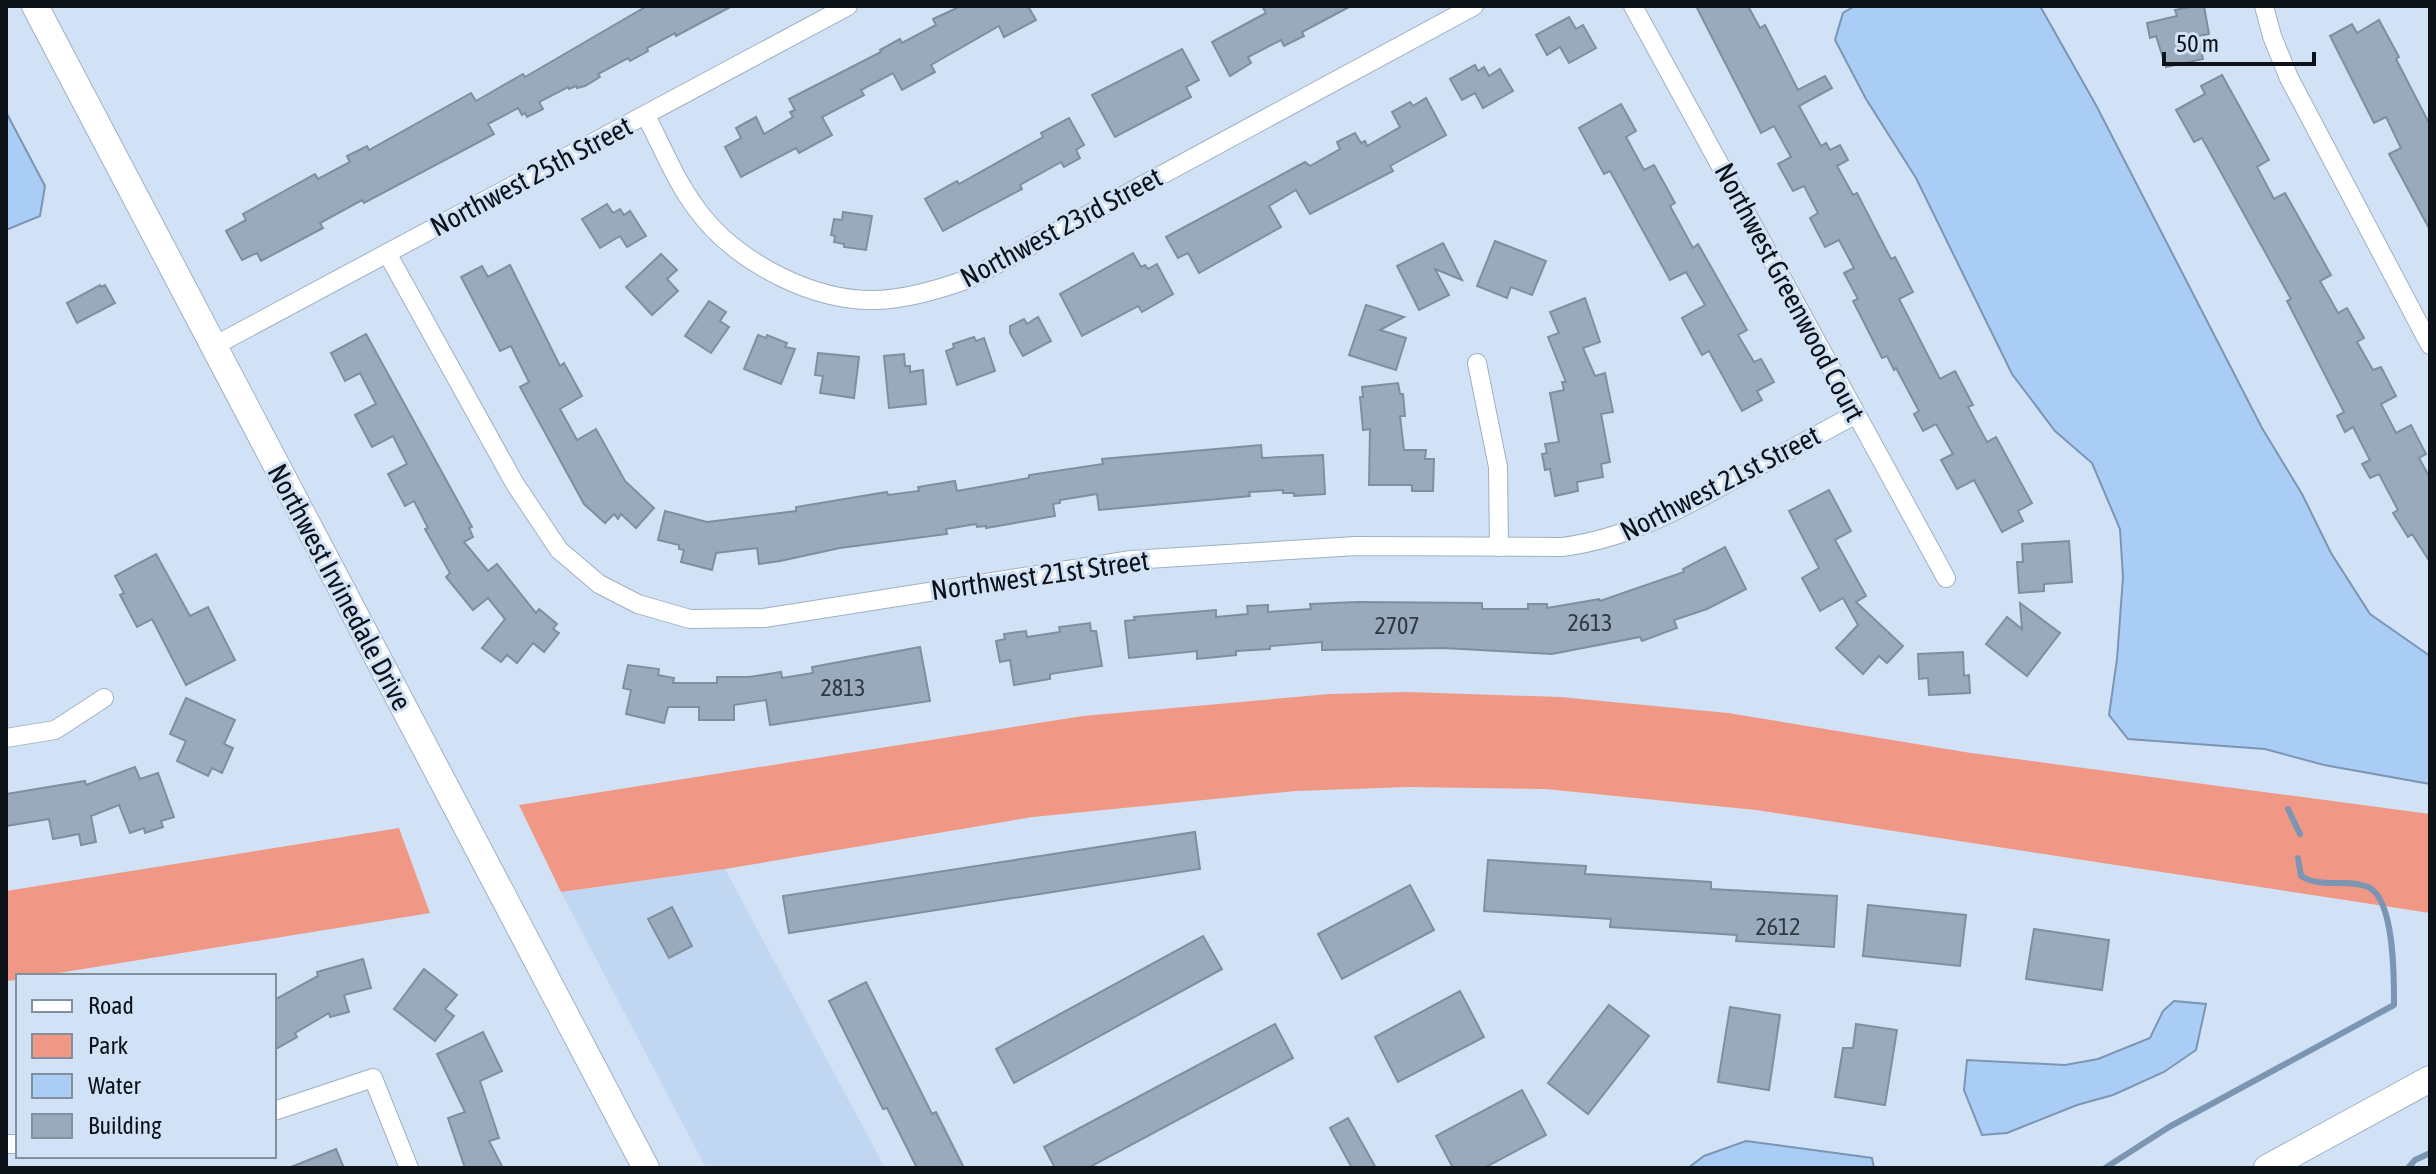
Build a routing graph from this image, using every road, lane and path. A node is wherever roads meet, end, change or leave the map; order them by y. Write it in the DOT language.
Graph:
graph roads {
  1 [pos="35,6"];
  2 [pos="848,6"];
  3 [pos="1474,6"];
  4 [pos="1633,6"];
  5 [pos="2264,6"];
  6 [pos="646,116"];
  7 [pos="387,253"];
  8 [pos="2430,345"];
  9 [pos="214,346"];
  10 [pos="1477,363"];
  11 [pos="1856,414"];
  12 [pos="1499,547"];
  13 [pos="1946,578"];
  14 [pos="104,698"];
  15 [pos="6,738"];
  16 [pos="2430,1079"];
  17 [pos="276,1110"];
  18 [pos="409,1168"];
  19 [pos="646,1168"];
  20 [pos="2267,1168"];
  1 -- 9 [label="main road, Northwest Irvinedale Drive"];
  2 -- 6 [label="street, Northwest 25th Street"];
  3 -- 6 [label="street, Northwest 23rd Street"];
  4 -- 11 [label="street, Northwest Greenwood Court"];
  5 -- 8 [label="street"];
  6 -- 7 [label="street, Northwest 25th Street"];
  7 -- 9 [label="street, Northwest 25th Street"];
  7 -- 12 [label="street, Northwest 21st Street"];
  9 -- 19 [label="main road, Northwest Irvinedale Drive"];
  10 -- 12 [label="street"];
  11 -- 12 [label="street, Northwest 21st Street"];
  11 -- 13 [label="street, Northwest Greenwood Court"];
  14 -- 15 [label="street"];
  16 -- 20 [label="main road"];
  17 -- 18 [label="street"];
}
